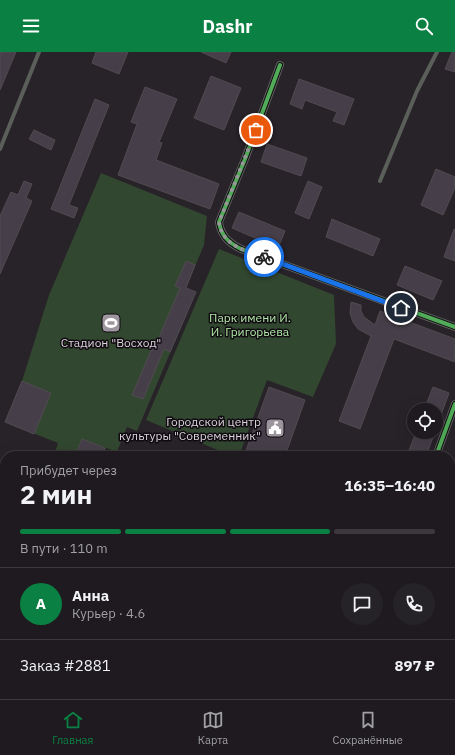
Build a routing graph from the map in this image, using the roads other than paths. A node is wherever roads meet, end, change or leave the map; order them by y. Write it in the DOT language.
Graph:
graph roads {
  1 [pos="39,52"];
  2 [pos="437,52"];
  3 [pos="280,65"];
  4 [pos="0,149"];
  5 [pos="380,181"];
  6 [pos="455,327"];
  7 [pos="455,404"];
  8 [pos="438,451"];
  1 -- 4 [label="lane"];
  2 -- 5 [label="lane"];
  3 -- 6 [label="street"];
  7 -- 8 [label="street"];
}
